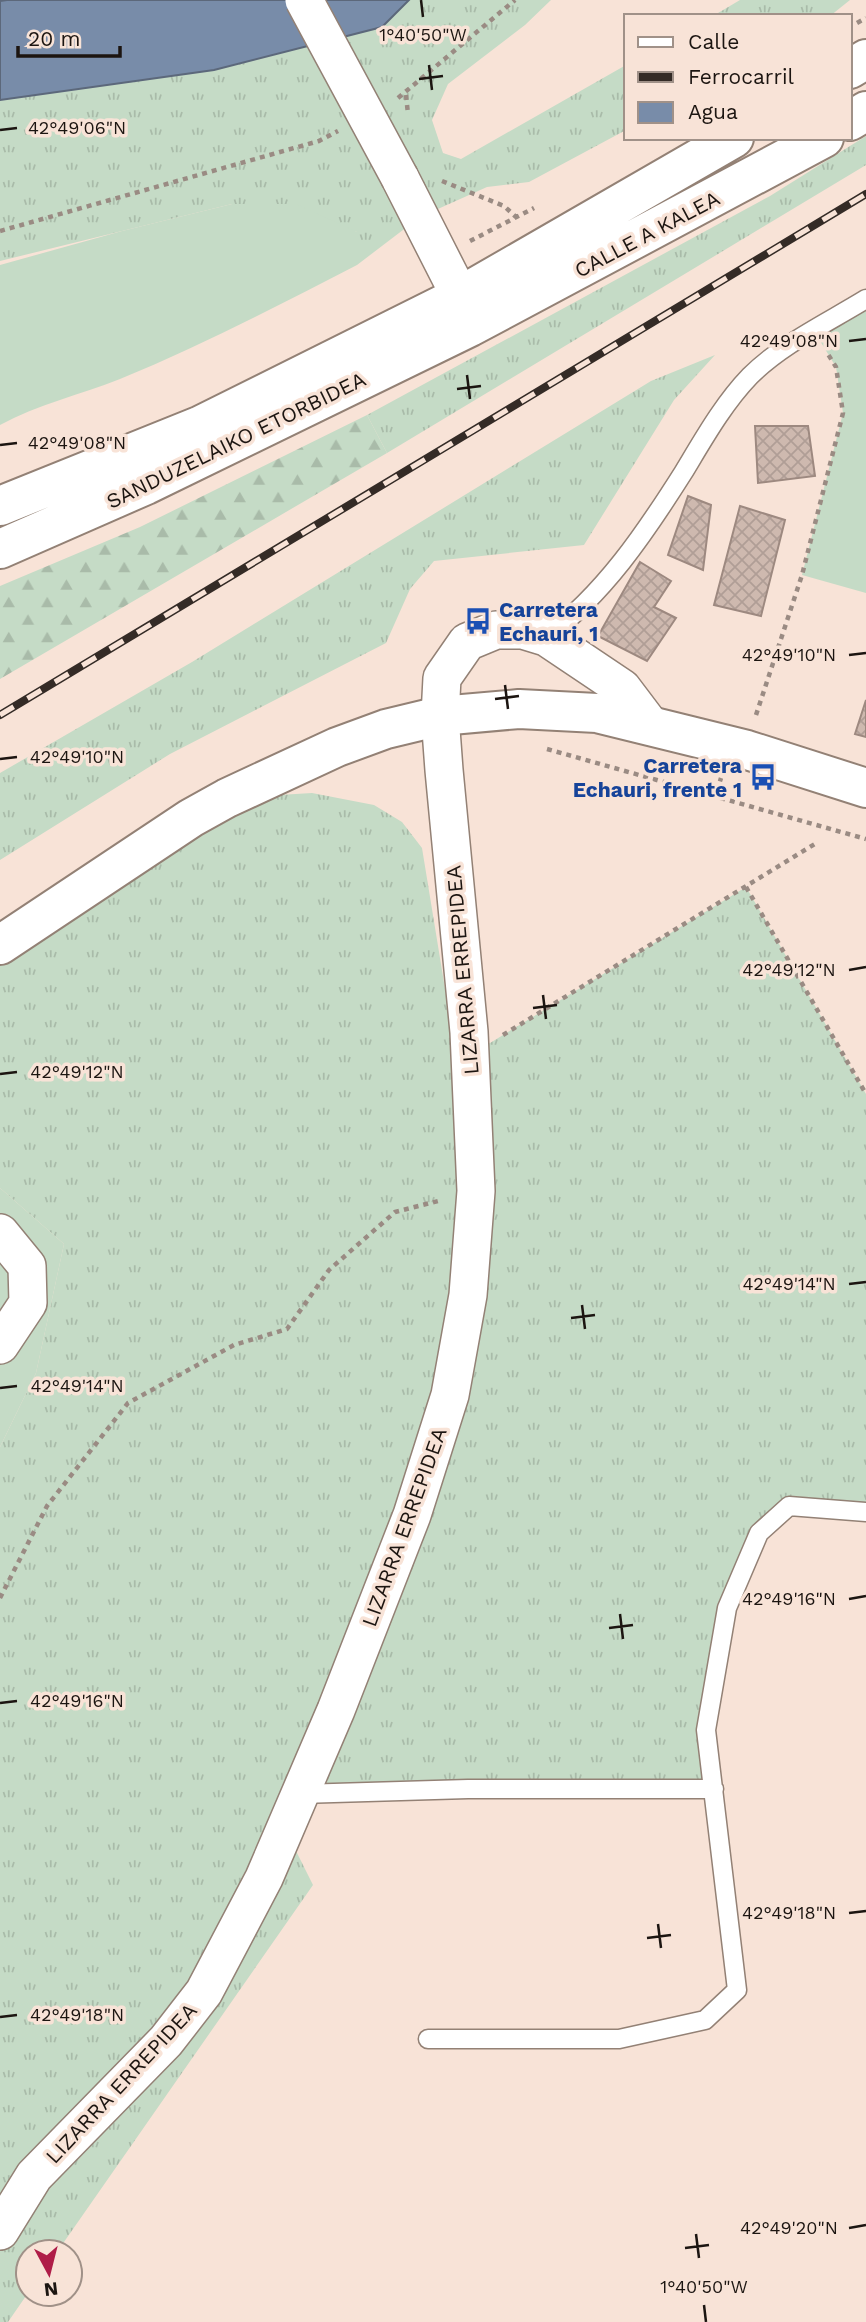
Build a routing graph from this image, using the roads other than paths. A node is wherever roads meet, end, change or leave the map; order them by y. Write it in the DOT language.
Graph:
graph roads {
  1 [pos="304,0"];
  2 [pos="731,140"];
  3 [pos="820,140"];
  4 [pos="866,299"];
  5 [pos="465,312"];
  6 [pos="0,506"];
  7 [pos="0,549"];
  8 [pos="546,637"];
  9 [pos="440,716"];
  10 [pos="650,725"];
  11 [pos="866,788"];
  12 [pos="0,945"];
  13 [pos="0,1233"];
  14 [pos="0,1345"];
  15 [pos="866,1512"];
  16 [pos="714,1789"];
  17 [pos="300,1794"];
  18 [pos="428,2039"];
  19 [pos="0,2231"];
  1 -- 5 [label="street, bridge"];
  2 -- 5 [label="main road, CALLE A KALEA"];
  3 -- 5 [label="main road, CALLE A KALEA"];
  4 -- 8 [label="lane"];
  5 -- 6 [label="main road, SANDUZELAIKO ETORBIDEA"];
  5 -- 7 [label="main road, SANDUZELAIKO ETORBIDEA"];
  8 -- 9 [label="street, LIZARRA ERREPIDEA"];
  8 -- 10 [label="street, LIZARRA ERREPIDEA"];
  9 -- 10 [label="main road"];
  9 -- 12 [label="main road"];
  9 -- 17 [label="street, LIZARRA ERREPIDEA"];
  10 -- 11 [label="main road"];
  13 -- 14 [label="street"];
  15 -- 16 [label="lane"];
  16 -- 17 [label="lane"];
  16 -- 18 [label="lane"];
  17 -- 19 [label="street, LIZARRA ERREPIDEA"];
}
